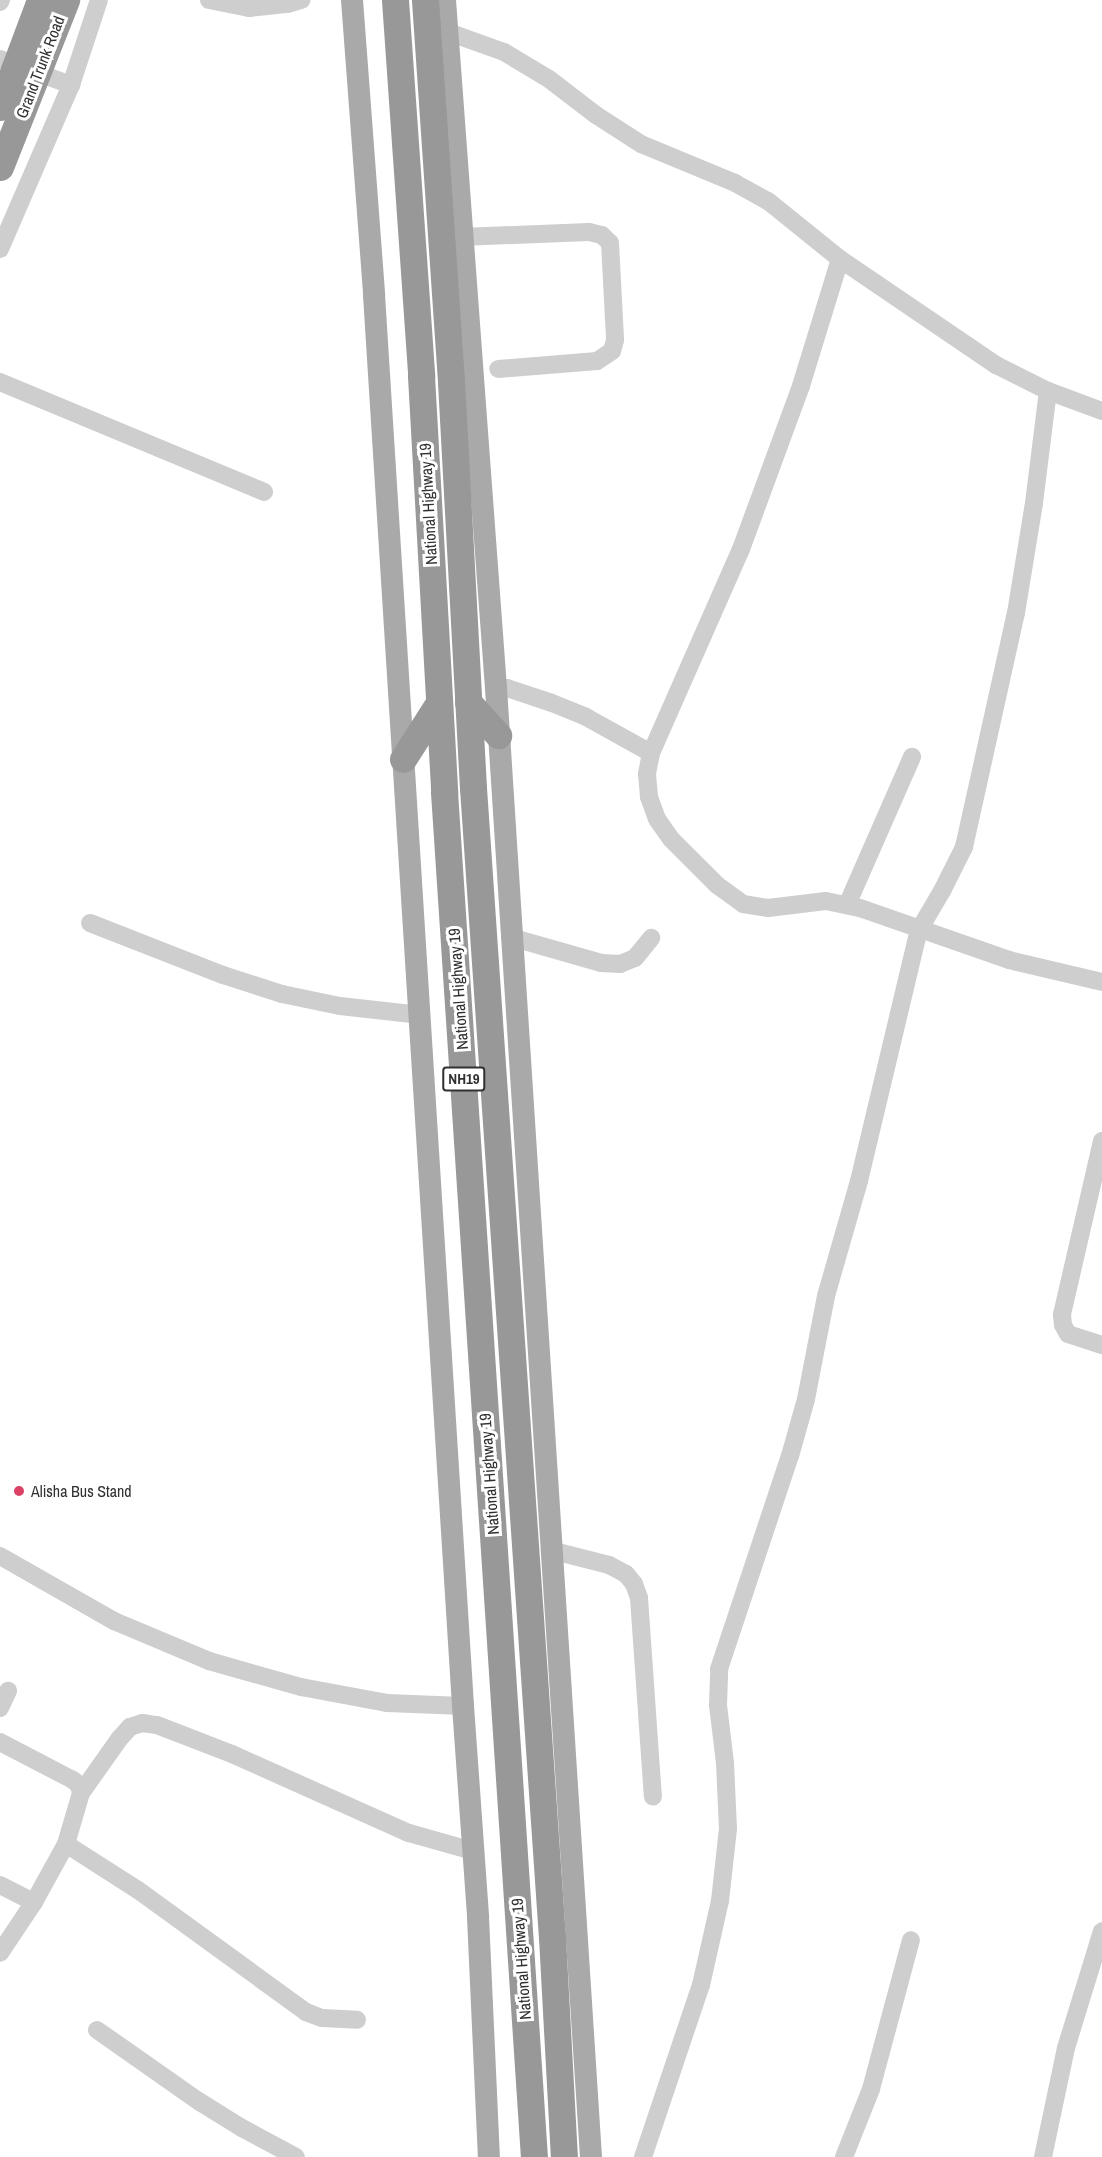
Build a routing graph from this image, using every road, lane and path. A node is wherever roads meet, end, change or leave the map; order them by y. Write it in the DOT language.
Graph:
graph roads {
  1 [pos="40,0"];
  2 [pos="66,0"];
  3 [pos="99,0"];
  4 [pos="209,0"];
  5 [pos="301,0"];
  6 [pos="352,0"];
  7 [pos="395,0"];
  8 [pos="426,0"];
  9 [pos="445,0"];
  10 [pos="448,32"];
  11 [pos="19,66"];
  12 [pos="71,85"];
  13 [pos="0,106"];
  14 [pos="0,167"];
  15 [pos="461,237"];
  16 [pos="0,249"];
  17 [pos="840,259"];
  18 [pos="498,369"];
  19 [pos="0,382"];
  20 [pos="1048,391"];
  21 [pos="1102,411"];
  22 [pos="264,492"];
  23 [pos="496,688"];
  24 [pos="468,702"];
  25 [pos="438,704"];
  26 [pos="498,735"];
  27 [pos="651,753"];
  28 [pos="912,757"];
  29 [pos="403,759"];
  30 [pos="847,905"];
  31 [pos="90,923"];
  32 [pos="919,930"];
  33 [pos="510,937"];
  34 [pos="651,938"];
  35 [pos="1102,982"];
  36 [pos="420,1015"];
  37 [pos="1102,1141"];
  38 [pos="1102,1345"];
  39 [pos="550,1550"];
  40 [pos="0,1556"];
  41 [pos="8,1691"];
  42 [pos="463,1706"];
  43 [pos="0,1708"];
  44 [pos="0,1743"];
  45 [pos="81,1793"];
  46 [pos="653,1797"];
  47 [pos="66,1844"];
  48 [pos="473,1851"];
  49 [pos="0,1885"];
  50 [pos="34,1902"];
  51 [pos="1102,1931"];
  52 [pos="911,1940"];
  53 [pos="0,1953"];
  54 [pos="357,2020"];
  55 [pos="97,2030"];
  56 [pos="296,2157"];
  57 [pos="489,2157"];
  58 [pos="534,2157"];
  59 [pos="564,2157"];
  60 [pos="591,2157"];
  61 [pos="643,2157"];
  62 [pos="844,2157"];
  63 [pos="1043,2157"];
  1 -- 11 [label="highway, Grand Trunk Road"];
  2 -- 11 [label="highway, Grand Trunk Road"];
  3 -- 12 [label="street"];
  4 -- 5 [label="street"];
  6 -- 29 [label="main road"];
  7 -- 25 [label="highway, National Highway 19 / NH19"];
  8 -- 24 [label="highway, NH19"];
  9 -- 10 [label="main road"];
  10 -- 15 [label="main road"];
  10 -- 17 [label="street"];
  11 -- 12 [label="street"];
  11 -- 13 [label="highway, Grand Trunk Road"];
  11 -- 14 [label="highway, Grand Trunk Road"];
  12 -- 16 [label="street"];
  15 -- 18 [label="street"];
  15 -- 23 [label="main road"];
  17 -- 20 [label="street"];
  17 -- 27 [label="street"];
  19 -- 22 [label="street"];
  20 -- 21 [label="street"];
  20 -- 32 [label="street"];
  23 -- 26 [label="main road"];
  23 -- 27 [label="street"];
  24 -- 26 [label="highway"];
  24 -- 59 [label="highway, NH19"];
  25 -- 29 [label="highway"];
  25 -- 58 [label="highway, National Highway 19 / NH19"];
  26 -- 33 [label="main road"];
  27 -- 30 [label="street"];
  28 -- 30 [label="street"];
  29 -- 36 [label="main road"];
  30 -- 32 [label="street"];
  31 -- 36 [label="street"];
  32 -- 35 [label="street"];
  32 -- 61 [label="street"];
  33 -- 34 [label="street"];
  33 -- 39 [label="main road"];
  36 -- 42 [label="main road"];
  37 -- 38 [label="street"];
  39 -- 46 [label="street"];
  39 -- 60 [label="main road"];
  40 -- 42 [label="street"];
  41 -- 43 [label="street"];
  42 -- 48 [label="main road"];
  44 -- 45 [label="street"];
  45 -- 47 [label="street"];
  45 -- 48 [label="street"];
  47 -- 50 [label="street"];
  47 -- 54 [label="street"];
  48 -- 57 [label="main road"];
  49 -- 50 [label="street"];
  50 -- 53 [label="street"];
  51 -- 63 [label="street"];
  52 -- 62 [label="street"];
  55 -- 56 [label="street"];
}
